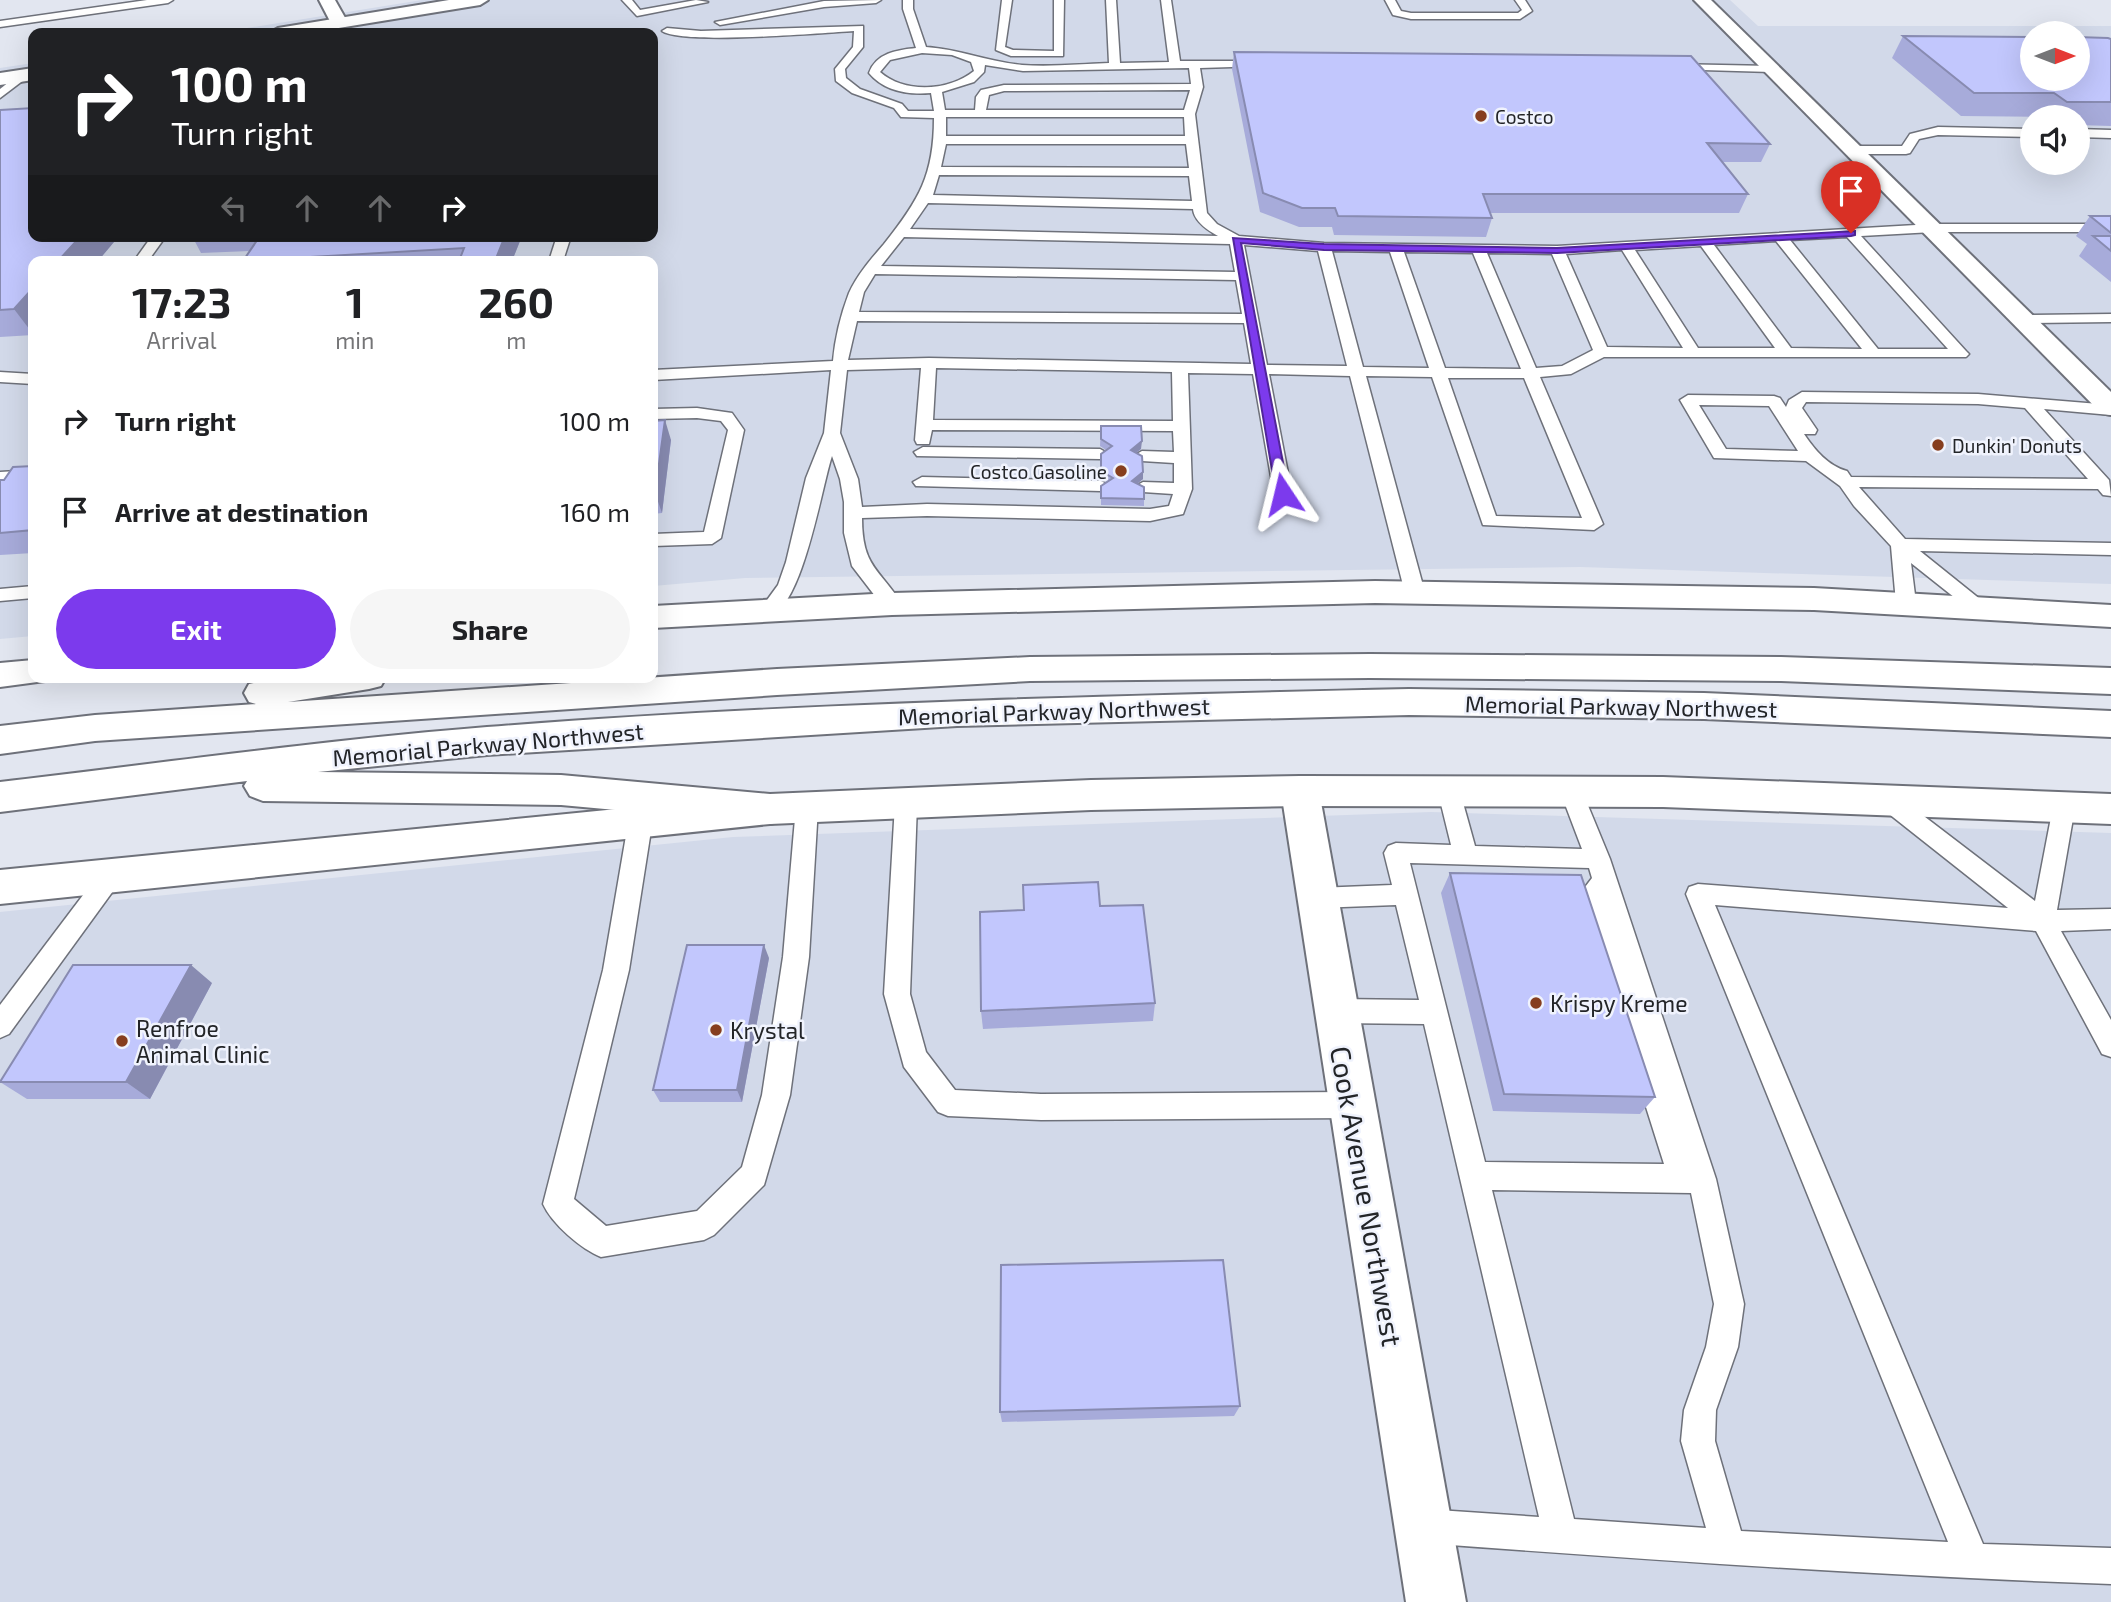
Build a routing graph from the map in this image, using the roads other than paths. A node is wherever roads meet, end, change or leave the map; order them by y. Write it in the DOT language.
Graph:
graph roads {
  1 [pos="168,0"];
  2 [pos="327,0"];
  3 [pos="480,0"];
  4 [pos="627,0"];
  5 [pos="701,0"];
  6 [pos="876,0"];
  7 [pos="908,0"];
  8 [pos="1007,0"];
  9 [pos="1059,0"];
  10 [pos="1111,0"];
  11 [pos="1166,0"];
  12 [pos="1390,0"];
  13 [pos="1520,0"];
  14 [pos="1702,0"];
  15 [pos="339,23"];
  16 [pos="0,24"];
  17 [pos="308,28"];
  18 [pos="667,32"];
  19 [pos="658,34"];
  20 [pos="922,50"];
  21 [pos="975,60"];
  22 [pos="1281,62"];
  23 [pos="1175,66"];
  24 [pos="1194,66"];
  25 [pos="1115,67"];
  26 [pos="1659,67"];
  27 [pos="1023,68"];
  28 [pos="857,69"];
  29 [pos="1771,69"];
  30 [pos="28,75"];
  31 [pos="974,78"];
  32 [pos="0,79"];
  33 [pos="1197,88"];
  34 [pos="936,89"];
  35 [pos="0,94"];
  36 [pos="940,113"];
  37 [pos="980,113"];
  38 [pos="1189,114"];
  39 [pos="2020,133"];
  40 [pos="2090,133"];
  41 [pos="2111,134"];
  42 [pos="940,140"];
  43 [pos="1193,140"];
  44 [pos="1854,150"];
  45 [pos="932,171"];
  46 [pos="1194,172"];
  47 [pos="924,199"];
  48 [pos="1198,205"];
  49 [pos="1933,228"];
  50 [pos="2111,228"];
  51 [pos="901,233"];
  52 [pos="1851,233"];
  53 [pos="1780,237"];
  54 [pos="1236,240"];
  55 [pos="1705,242"];
  56 [pos="1626,246"];
  57 [pos="1324,247"];
  58 [pos="1396,248"];
  59 [pos="1478,249"];
  60 [pos="1557,250"];
  61 [pos="870,270"];
  62 [pos="1243,275"];
  63 [pos="849,316"];
  64 [pos="2111,318"];
  65 [pos="1251,319"];
  66 [pos="2023,319"];
  67 [pos="1601,352"];
  68 [pos="1693,352"];
  69 [pos="1786,353"];
  70 [pos="1873,353"];
  71 [pos="929,363"];
  72 [pos="840,365"];
  73 [pos="1180,368"];
  74 [pos="1260,370"];
  75 [pos="1356,371"];
  76 [pos="1436,373"];
  77 [pos="1528,373"];
  78 [pos="658,375"];
  79 [pos="0,377"];
  80 [pos="28,379"];
  81 [pos="2031,405"];
  82 [pos="2111,409"];
  83 [pos="658,414"];
  84 [pos="923,425"];
  85 [pos="1180,426"];
  86 [pos="832,433"];
  87 [pos="923,452"];
  88 [pos="1100,454"];
  89 [pos="1142,456"];
  90 [pos="1810,456"];
  91 [pos="1180,458"];
  92 [pos="28,475"];
  93 [pos="0,477"];
  94 [pos="922,482"];
  95 [pos="1846,482"];
  96 [pos="1101,486"];
  97 [pos="1143,487"];
  98 [pos="1183,489"];
  99 [pos="2107,489"];
  100 [pos="1283,494"];
  101 [pos="927,510"];
  102 [pos="853,513"];
  103 [pos="658,540"];
  104 [pos="1900,545"];
  105 [pos="2111,550"];
  106 [pos="28,592"];
  107 [pos="1415,593"];
  108 [pos="0,595"];
  109 [pos="1906,603"];
  110 [pos="892,604"];
  111 [pos="1981,608"];
  112 [pos="769,611"];
  113 [pos="2111,616"];
  114 [pos="658,617"];
  115 [pos="28,672"];
  116 [pos="0,675"];
  117 [pos="2111,681"];
  118 [pos="328,683"];
  119 [pos="2111,723"];
  120 [pos="95,728"];
  121 [pos="0,740"];
  122 [pos="1300,791"];
  123 [pos="1570,791"];
  124 [pos="1449,792"];
  125 [pos="40,793"];
  126 [pos="0,797"];
  127 [pos="1887,800"];
  128 [pos="906,804"];
  129 [pos="2064,807"];
  130 [pos="789,808"];
  131 [pos="2111,809"];
  132 [pos="640,824"];
  133 [pos="1466,856"];
  134 [pos="1601,870"];
  135 [pos="113,873"];
  136 [pos="0,887"];
  137 [pos="1406,895"];
  138 [pos="1317,898"];
  139 [pos="2111,919"];
  140 [pos="2043,922"];
  141 [pos="1336,1011"];
  142 [pos="1434,1012"];
  143 [pos="0,1026"];
  144 [pos="2111,1045"];
  145 [pos="1352,1105"];
  146 [pos="1475,1176"];
  147 [pos="1692,1180"];
  148 [pos="1423,1526"];
  149 [pos="1562,1536"];
  150 [pos="1729,1548"];
  151 [pos="1973,1562"];
  152 [pos="2111,1566"];
  153 [pos="1436,1602"];
  1 -- 16 [label="lane"];
  2 -- 15 [label="main road"];
  3 -- 15 [label="main road"];
  4 -- 5 [label="lane"];
  6 -- 18 [label="lane"];
  7 -- 20 [label="lane"];
  8 -- 9 [label="lane"];
  10 -- 25 [label="lane"];
  11 -- 23 [label="lane"];
  12 -- 13 [label="lane"];
  14 -- 29 [label="main road"];
  15 -- 17 [label="main road"];
  18 -- 19 [label="lane"];
  18 -- 28 [label="lane"];
  20 -- 21 [label="lane"];
  20 -- 28 [label="lane"];
  21 -- 27 [label="lane"];
  21 -- 31 [label="lane"];
  22 -- 24 [label="lane"];
  23 -- 24 [label="lane"];
  23 -- 25 [label="lane"];
  24 -- 33 [label="lane"];
  25 -- 27 [label="lane"];
  26 -- 29 [label="lane"];
  27 -- 31 [label="lane"];
  28 -- 34 [label="lane"];
  28 -- 36 [label="lane"];
  29 -- 44 [label="main road"];
  30 -- 32 [label="main road"];
  30 -- 35 [label="lane"];
  31 -- 34 [label="lane"];
  33 -- 37 [label="lane"];
  33 -- 38 [label="lane"];
  34 -- 36 [label="lane"];
  36 -- 37 [label="lane"];
  36 -- 42 [label="lane"];
  37 -- 38 [label="lane"];
  38 -- 43 [label="lane"];
  39 -- 44 [label="lane"];
  40 -- 41 [label="lane"];
  42 -- 43 [label="lane"];
  42 -- 45 [label="lane"];
  43 -- 46 [label="lane"];
  44 -- 49 [label="main road"];
  45 -- 46 [label="lane"];
  45 -- 47 [label="lane"];
  46 -- 48 [label="lane"];
  47 -- 48 [label="lane"];
  47 -- 51 [label="lane"];
  48 -- 54 [label="lane"];
  49 -- 50 [label="lane"];
  49 -- 52 [label="lane"];
  49 -- 66 [label="main road"];
  51 -- 54 [label="lane"];
  51 -- 61 [label="lane"];
  52 -- 53 [label="lane"];
  52 -- 70 [label="lane"];
  53 -- 55 [label="lane"];
  53 -- 70 [label="lane"];
  54 -- 57 [label="lane"];
  54 -- 62 [label="lane"];
  55 -- 56 [label="lane"];
  55 -- 69 [label="lane"];
  56 -- 60 [label="lane"];
  56 -- 68 [label="lane"];
  57 -- 58 [label="lane"];
  57 -- 75 [label="lane"];
  58 -- 59 [label="lane"];
  58 -- 76 [label="lane"];
  59 -- 60 [label="lane"];
  59 -- 77 [label="lane"];
  60 -- 67 [label="lane"];
  61 -- 62 [label="lane"];
  61 -- 63 [label="lane"];
  62 -- 65 [label="lane"];
  63 -- 65 [label="lane"];
  63 -- 72 [label="lane"];
  64 -- 66 [label="lane"];
  65 -- 74 [label="lane"];
  66 -- 82 [label="main road"];
  67 -- 68 [label="lane"];
  67 -- 77 [label="lane"];
  68 -- 69 [label="lane"];
  69 -- 70 [label="lane"];
  71 -- 72 [label="lane"];
  71 -- 73 [label="lane"];
  71 -- 84 [label="lane"];
  72 -- 78 [label="lane"];
  72 -- 86 [label="lane"];
  73 -- 74 [label="lane"];
  73 -- 85 [label="lane"];
  74 -- 75 [label="lane"];
  74 -- 100 [label="lane"];
  75 -- 76 [label="lane"];
  75 -- 107 [label="lane"];
  76 -- 77 [label="lane"];
  76 -- 77 [label="lane"];
  79 -- 80 [label="lane"];
  81 -- 82 [label="lane"];
  81 -- 95 [label="lane"];
  81 -- 99 [label="lane"];
  83 -- 103 [label="lane"];
  84 -- 85 [label="lane"];
  84 -- 87 [label="lane"];
  85 -- 91 [label="lane"];
  86 -- 102 [label="lane"];
  86 -- 112 [label="lane"];
  87 -- 88 [label="lane"];
  87 -- 94 [label="lane"];
  89 -- 91 [label="lane"];
  90 -- 90 [label="lane"];
  90 -- 95 [label="lane"];
  91 -- 98 [label="lane"];
  92 -- 93 [label="lane"];
  94 -- 96 [label="lane"];
  94 -- 101 [label="lane"];
  95 -- 99 [label="lane"];
  95 -- 104 [label="lane"];
  97 -- 98 [label="lane"];
  98 -- 101 [label="lane"];
  101 -- 102 [label="lane"];
  102 -- 110 [label="lane"];
  104 -- 105 [label="lane"];
  104 -- 109 [label="lane"];
  104 -- 111 [label="lane"];
  106 -- 108 [label="lane"];
  107 -- 109 [label="main road"];
  107 -- 110 [label="main road"];
  109 -- 111 [label="main road"];
  110 -- 112 [label="main road"];
  111 -- 113 [label="main road"];
  112 -- 114 [label="main road"];
  115 -- 116 [label="main road"];
  117 -- 120 [label="main road, Memorial Parkway Northwest"];
  118 -- 120 [label="main road"];
  119 -- 125 [label="main road, Memorial Parkway Northwest"];
  120 -- 121 [label="main road, Memorial Parkway Northwest"];
  122 -- 124 [label="main road"];
  122 -- 128 [label="main road"];
  122 -- 138 [label="main road, Cook Avenue Northwest"];
  123 -- 124 [label="main road"];
  123 -- 127 [label="main road"];
  123 -- 134 [label="lane"];
  124 -- 133 [label="lane"];
  125 -- 126 [label="main road, Memorial Parkway Northwest"];
  125 -- 130 [label="main road"];
  127 -- 129 [label="main road"];
  127 -- 140 [label="lane"];
  128 -- 130 [label="main road"];
  128 -- 145 [label="lane"];
  129 -- 131 [label="main road"];
  129 -- 140 [label="lane"];
  130 -- 132 [label="main road"];
  130 -- 132 [label="lane"];
  132 -- 135 [label="main road"];
  133 -- 134 [label="lane"];
  133 -- 137 [label="lane"];
  134 -- 147 [label="lane"];
  135 -- 136 [label="main road"];
  135 -- 143 [label="lane"];
  137 -- 138 [label="lane"];
  137 -- 142 [label="lane"];
  138 -- 141 [label="main road, Cook Avenue Northwest"];
  139 -- 140 [label="lane"];
  140 -- 144 [label="lane"];
  140 -- 151 [label="lane"];
  141 -- 142 [label="lane"];
  141 -- 145 [label="main road, Cook Avenue Northwest"];
  142 -- 146 [label="lane"];
  145 -- 148 [label="main road, Cook Avenue Northwest"];
  146 -- 147 [label="lane"];
  146 -- 149 [label="lane"];
  147 -- 150 [label="lane"];
  148 -- 149 [label="lane"];
  148 -- 153 [label="main road, Cook Avenue Northwest"];
  149 -- 150 [label="lane"];
  150 -- 151 [label="lane"];
  151 -- 152 [label="lane"];
}
